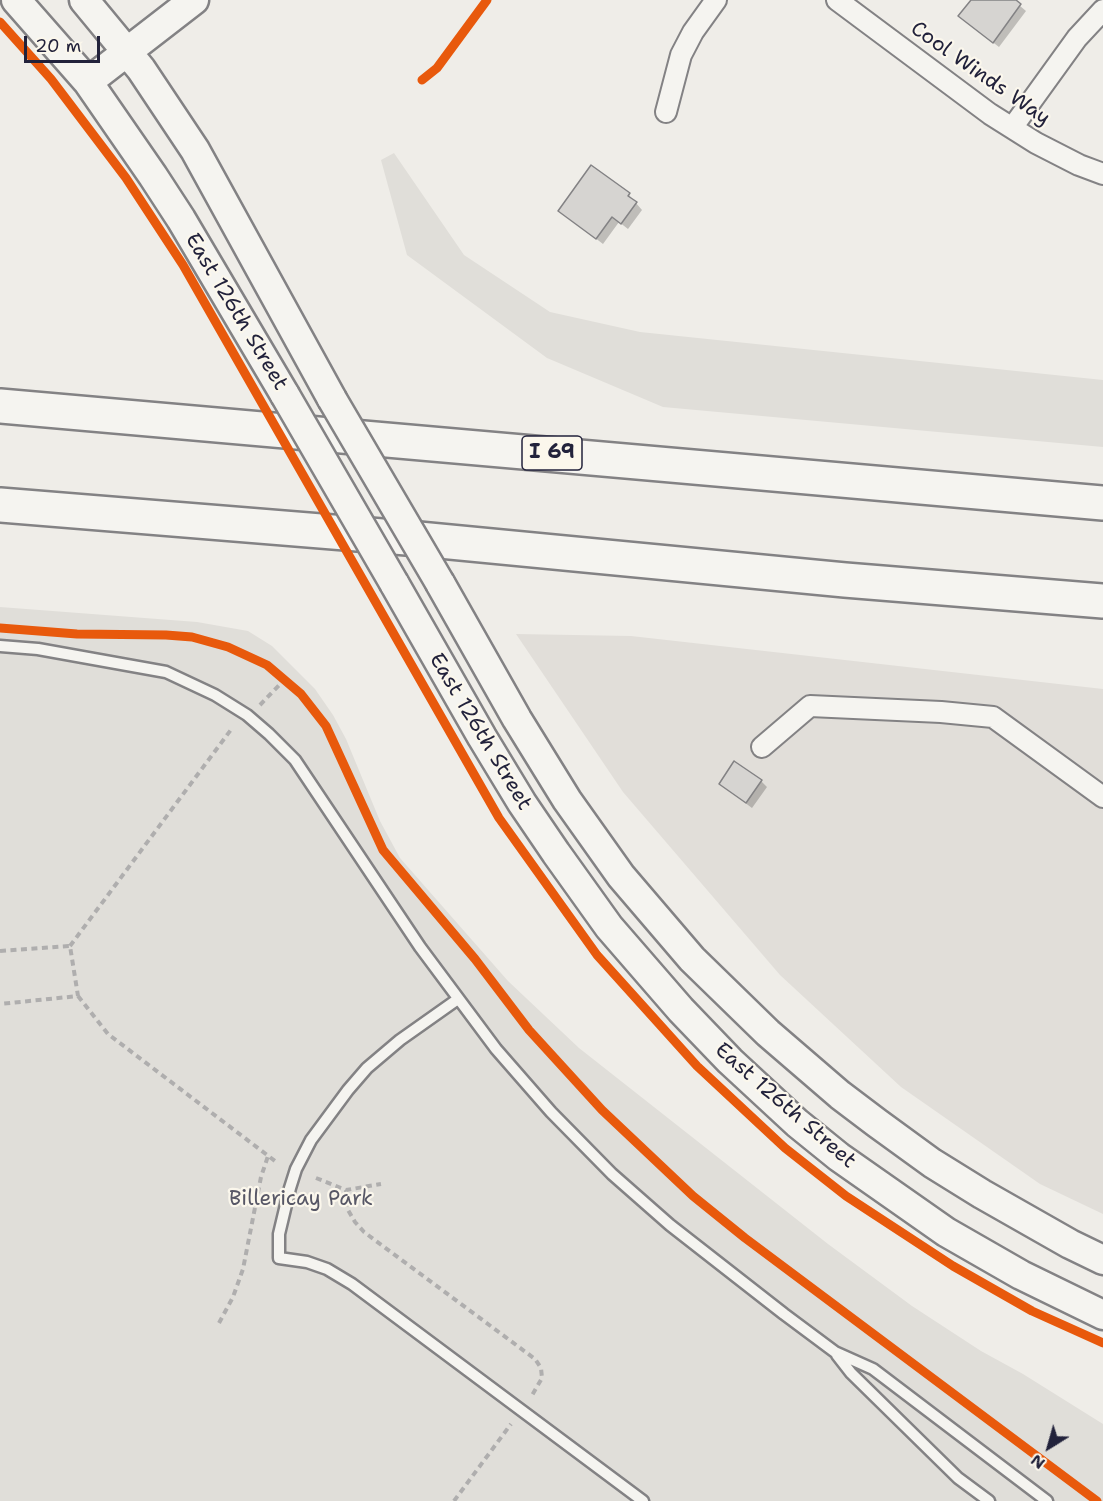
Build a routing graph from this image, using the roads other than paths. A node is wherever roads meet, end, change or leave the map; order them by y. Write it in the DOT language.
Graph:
graph roads {
  1 [pos="16,0"];
  2 [pos="84,0"];
  3 [pos="194,0"];
  4 [pos="716,0"];
  5 [pos="837,0"];
  6 [pos="1103,10"];
  7 [pos="127,51"];
  8 [pos="88,82"];
  9 [pos="666,112"];
  10 [pos="1012,128"];
  11 [pos="1103,174"];
  12 [pos="0,406"];
  13 [pos="1103,503"];
  14 [pos="0,505"];
  15 [pos="1103,601"];
  16 [pos="0,646"];
  17 [pos="762,747"];
  18 [pos="1103,797"];
  19 [pos="458,999"];
  20 [pos="1103,1260"];
  21 [pos="1103,1315"];
  22 [pos="835,1352"];
  23 [pos="643,1501"];
  24 [pos="989,1501"];
  25 [pos="1047,1501"];
  1 -- 8 [label="main road, East 126th Street"];
  2 -- 7 [label="main road, East 126th Street"];
  3 -- 7 [label="main road"];
  4 -- 9 [label="street"];
  5 -- 10 [label="street, Cool Winds Way"];
  6 -- 10 [label="street"];
  7 -- 8 [label="main road"];
  7 -- 20 [label="main road, East 126th Street, bridge"];
  8 -- 21 [label="main road, East 126th Street, bridge"];
  10 -- 11 [label="street, Cool Winds Way"];
  12 -- 13 [label="highway, I 69"];
  14 -- 15 [label="highway"];
  16 -- 19 [label="lane"];
  17 -- 18 [label="street"];
  19 -- 22 [label="lane"];
  19 -- 23 [label="lane"];
  22 -- 24 [label="lane"];
  22 -- 25 [label="lane"];
}
